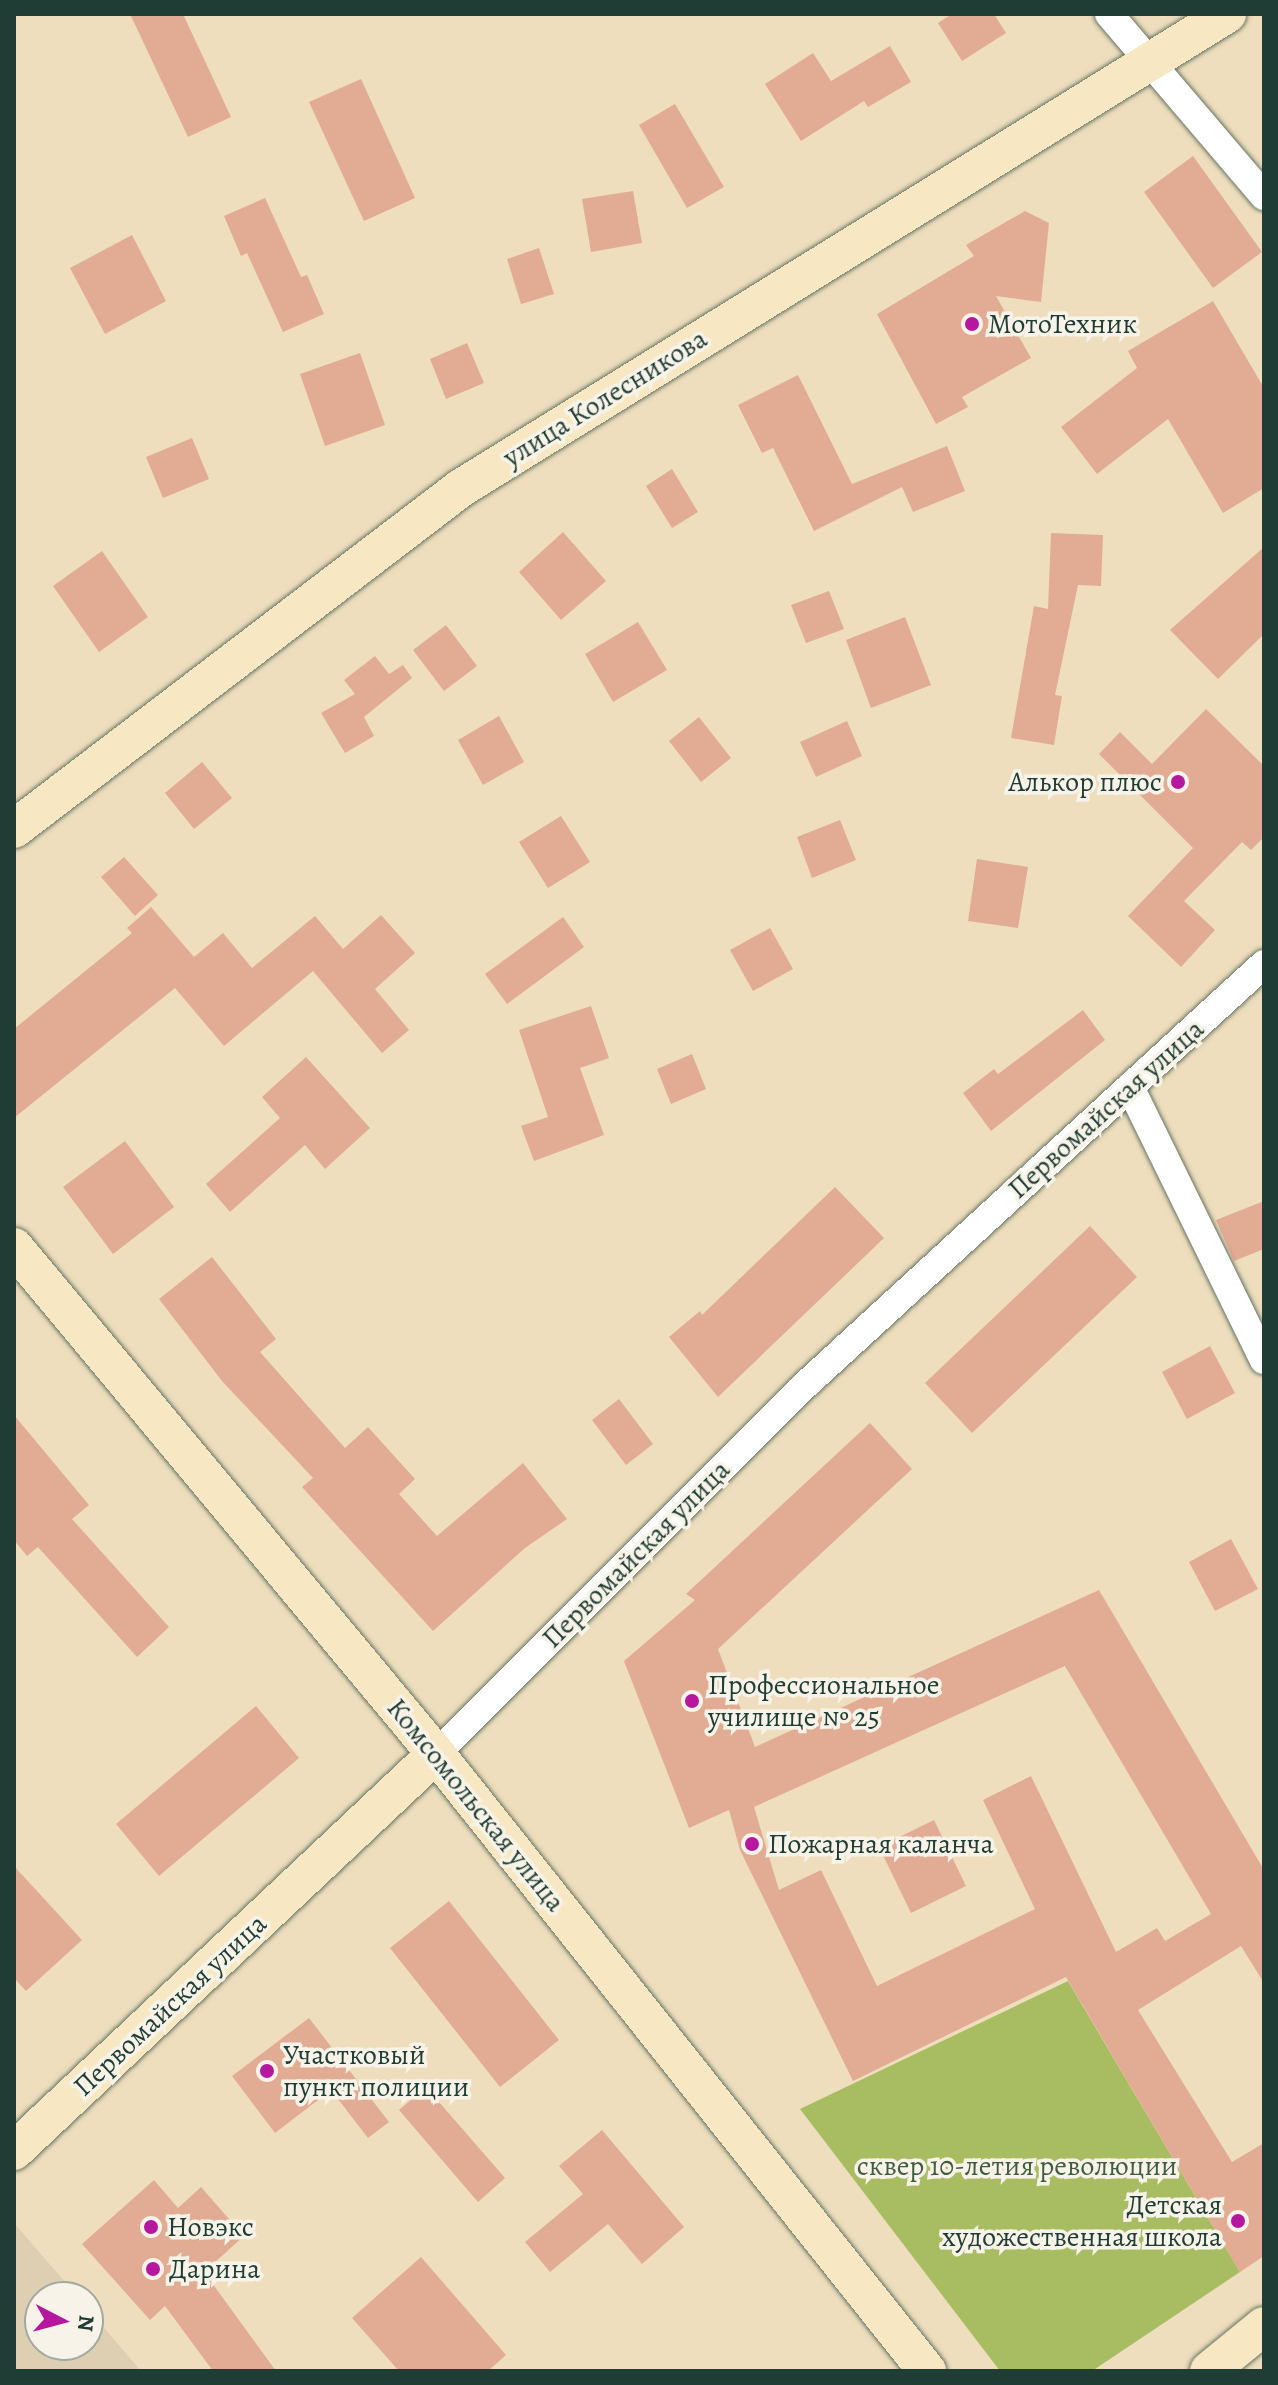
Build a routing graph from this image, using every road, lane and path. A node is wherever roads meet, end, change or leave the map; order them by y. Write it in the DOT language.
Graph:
graph roads {
  1 [pos="1109,14"];
  2 [pos="1227,14"];
  3 [pos="1149,61"];
  4 [pos="1264,196"];
  5 [pos="14,829"];
  6 [pos="1264,964"];
  7 [pos="1130,1087"];
  8 [pos="14,1247"];
  9 [pos="1264,1360"];
  10 [pos="436,1754"];
  11 [pos="14,2151"];
  12 [pos="1264,2326"];
  13 [pos="927,2371"];
  14 [pos="1209,2371"];
  1 -- 3 [label="street"];
  2 -- 3 [label="street, улица Колесникова"];
  3 -- 4 [label="street"];
  3 -- 5 [label="street, улица Колесникова"];
  6 -- 7 [label="street, Первомайская улица"];
  7 -- 9 [label="street"];
  7 -- 10 [label="street, Первомайская улица"];
  8 -- 10 [label="street, Комсомольская улица"];
  10 -- 11 [label="street, Первомайская улица"];
  10 -- 13 [label="street, Комсомольская улица"];
  12 -- 14 [label="street"];
}
